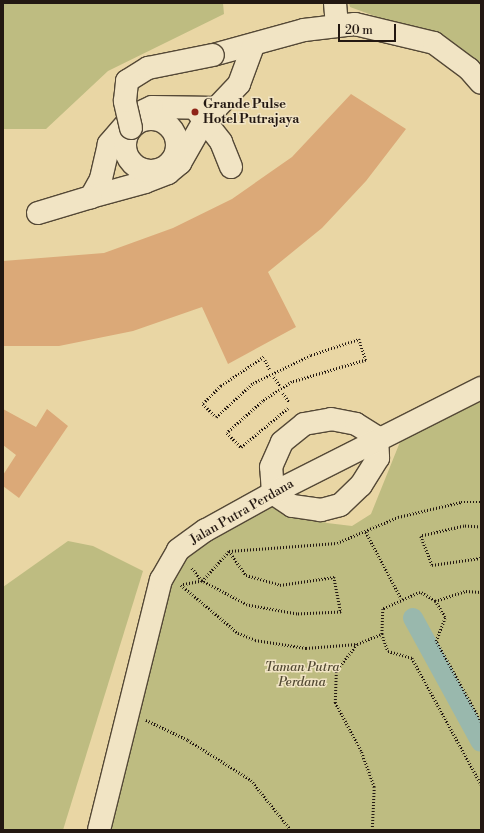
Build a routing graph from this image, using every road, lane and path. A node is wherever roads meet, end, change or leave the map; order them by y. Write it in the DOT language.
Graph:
graph roads {
  1 [pos="334,10"];
  2 [pos="253,46"];
  3 [pos="481,83"];
  4 [pos="206,113"];
  5 [pos="131,128"];
  6 [pos="231,168"];
  7 [pos="91,197"];
  8 [pos="38,213"];
  9 [pos="270,370"];
  10 [pos="274,377"];
  11 [pos="280,386"];
  12 [pos="481,388"];
  13 [pos="283,393"];
  14 [pos="289,402"];
  15 [pos="293,406"];
  16 [pos="377,437"];
  17 [pos="273,493"];
  18 [pos="481,502"];
  19 [pos="481,527"];
  20 [pos="366,532"];
  21 [pos="178,550"];
  22 [pos="229,552"];
  23 [pos="481,558"];
  24 [pos="202,582"];
  25 [pos="481,592"];
  26 [pos="401,598"];
  27 [pos="434,601"];
  28 [pos="382,634"];
  29 [pos="357,644"];
  30 [pos="129,711"];
  31 [pos="481,722"];
  32 [pos="481,784"];
  33 [pos="99,830"];
  34 [pos="291,830"];
  35 [pos="372,830"];
  1 -- 2 [label="street"];
  1 -- 3 [label="street"];
  2 -- 4 [label="street"];
  2 -- 5 [label="street, bridge"];
  4 -- 6 [label="street"];
  4 -- 7 [label="street"];
  4 -- 7 [label="street"];
  7 -- 8 [label="street"];
  9 -- 15 [label="path"];
  10 -- 11 [label="path"];
  12 -- 16 [label="street, Jalan Putra Perdana"];
  13 -- 14 [label="path"];
  16 -- 17 [label="street, Jalan Putra Perdana"];
  16 -- 17 [label="street"];
  16 -- 17 [label="street"];
  17 -- 21 [label="street, Jalan Putra Perdana"];
  18 -- 20 [label="path"];
  19 -- 23 [label="path"];
  20 -- 22 [label="path"];
  20 -- 26 [label="path"];
  21 -- 24 [label="path"];
  21 -- 30 [label="street, Jalan Putra Perdana"];
  22 -- 24 [label="path"];
  22 -- 24 [label="path"];
  24 -- 29 [label="path"];
  25 -- 27 [label="path"];
  26 -- 27 [label="path"];
  26 -- 28 [label="path"];
  27 -- 31 [label="path"];
  28 -- 29 [label="path"];
  28 -- 32 [label="path"];
  29 -- 35 [label="path"];
  30 -- 33 [label="street, Jalan Putra Perdana"];
  30 -- 34 [label="path"];
}
